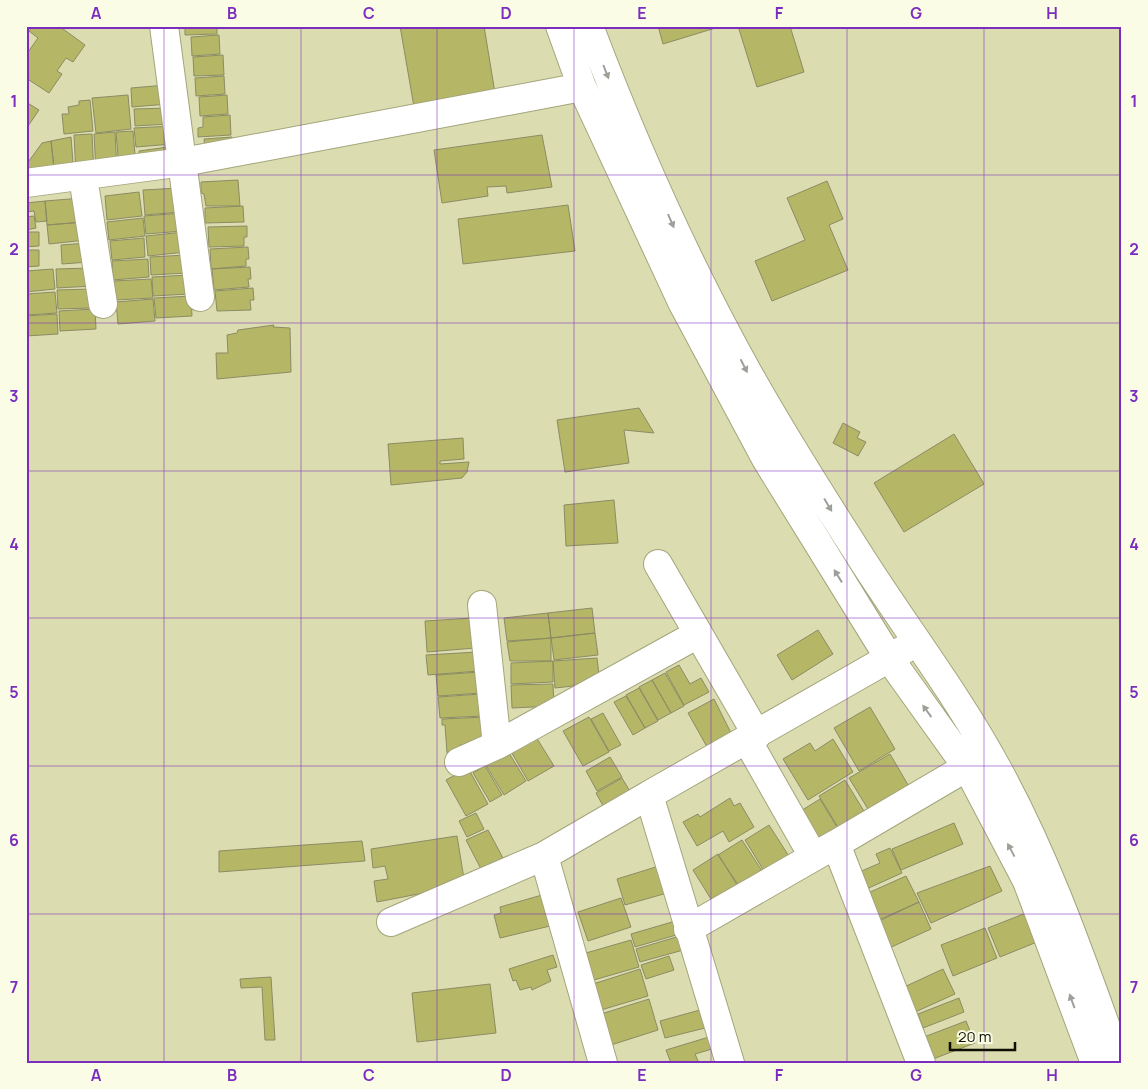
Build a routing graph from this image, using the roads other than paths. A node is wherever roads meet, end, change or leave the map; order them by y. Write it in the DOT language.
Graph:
graph roads {
  1 [pos="164,26"];
  2 [pos="560,26"];
  3 [pos="589,26"];
  4 [pos="582,86"];
  5 [pos="184,162"];
  6 [pos="83,177"];
  7 [pos="26,183"];
  8 [pos="200,298"];
  9 [pos="103,304"];
  10 [pos="658,564"];
  11 [pos="482,605"];
  12 [pos="698,634"];
  13 [pos="918,642"];
  14 [pos="889,658"];
  15 [pos="752,737"];
  16 [pos="497,744"];
  17 [pos="459,762"];
  18 [pos="968,767"];
  19 [pos="649,795"];
  20 [pos="824,850"];
  21 [pos="544,856"];
  22 [pos="392,922"];
  23 [pos="688,929"];
  24 [pos="603,1063"];
  25 [pos="730,1063"];
  26 [pos="921,1063"];
  27 [pos="1095,1063"];
  28 [pos="1119,1063"];
  1 -- 5 [label="street"];
  2 -- 4 [label="street"];
  3 -- 13 [label="street, one-way"];
  4 -- 5 [label="street"];
  14 -- 4 [label="street, one-way"];
  5 -- 6 [label="street"];
  5 -- 8 [label="street"];
  6 -- 7 [label="street"];
  6 -- 9 [label="street"];
  10 -- 12 [label="street"];
  11 -- 16 [label="street"];
  12 -- 15 [label="street"];
  12 -- 16 [label="street"];
  13 -- 14 [label="street"];
  13 -- 28 [label="street"];
  14 -- 15 [label="street"];
  18 -- 14 [label="street, one-way"];
  15 -- 19 [label="street"];
  15 -- 20 [label="street"];
  16 -- 17 [label="street"];
  18 -- 20 [label="street"];
  27 -- 18 [label="street, one-way"];
  19 -- 21 [label="street"];
  19 -- 23 [label="street"];
  20 -- 23 [label="street"];
  20 -- 26 [label="street"];
  21 -- 22 [label="street"];
  21 -- 24 [label="street"];
  23 -- 25 [label="street"];
}
